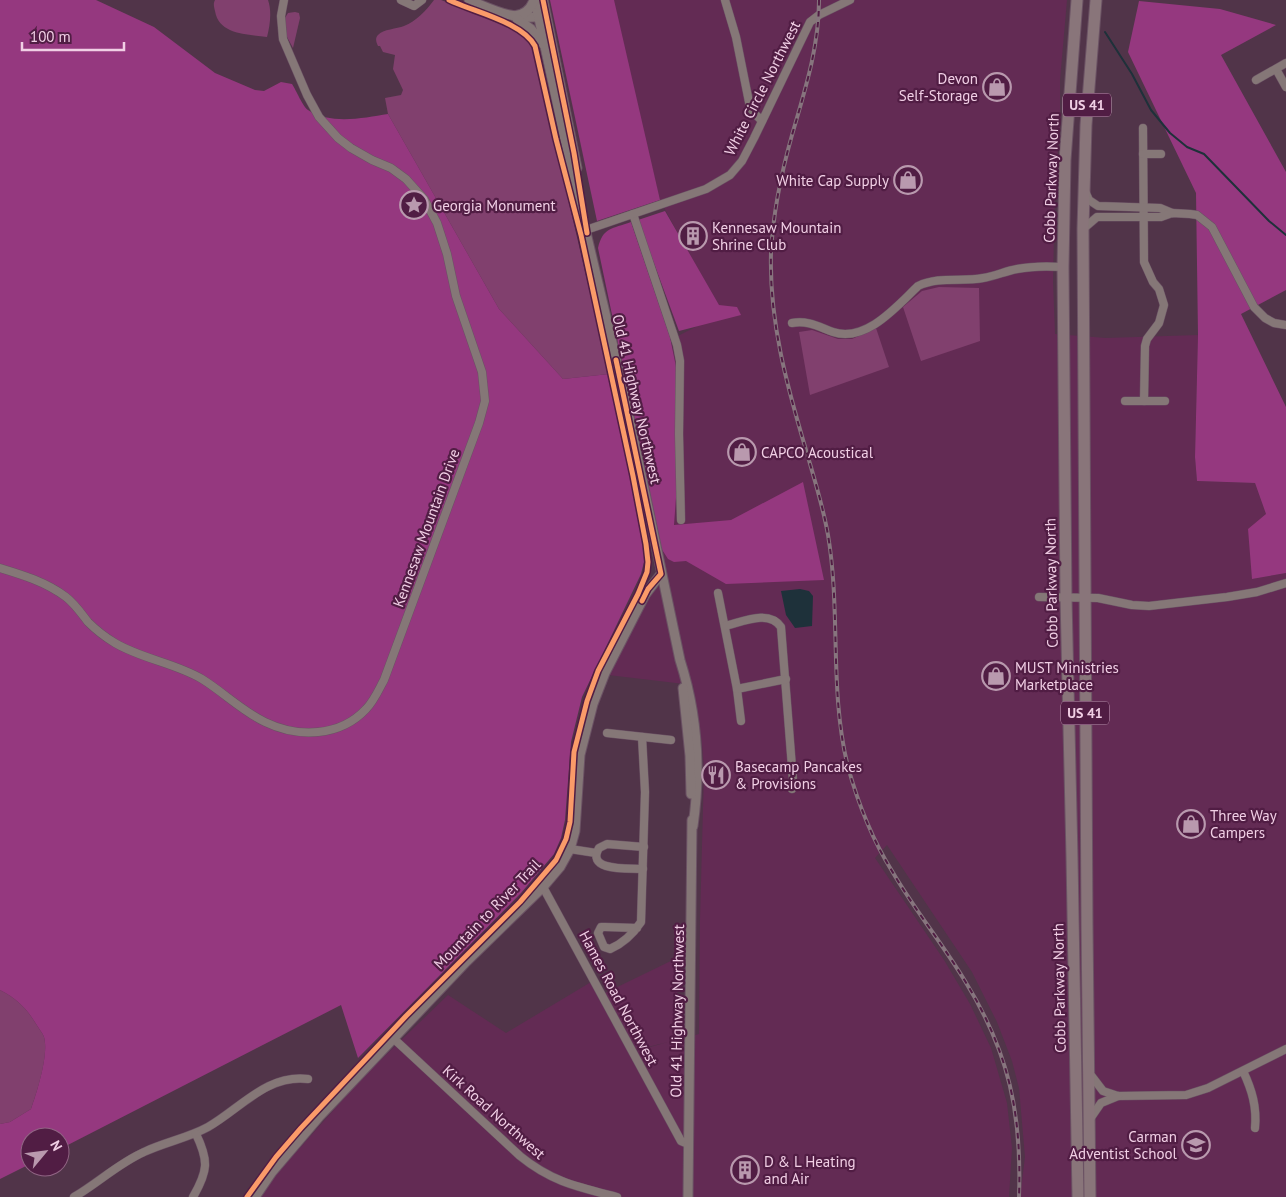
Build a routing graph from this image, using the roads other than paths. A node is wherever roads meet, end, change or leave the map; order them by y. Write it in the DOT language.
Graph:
graph roads {
  1 [pos="401,0"];
  2 [pos="469,0"];
  3 [pos="535,0"];
  4 [pos="543,0"];
  5 [pos="725,0"];
  6 [pos="850,0"];
  7 [pos="1077,0"];
  8 [pos="1096,0"];
  9 [pos="419,2"];
  10 [pos="284,3"];
  11 [pos="543,16"];
  12 [pos="513,17"];
  13 [pos="547,51"];
  14 [pos="1286,63"];
  15 [pos="1276,69"];
  16 [pos="1256,80"];
  17 [pos="1286,87"];
  18 [pos="762,120"];
  19 [pos="1144,128"];
  20 [pos="1143,154"];
  21 [pos="1161,154"];
  22 [pos="1083,188"];
  23 [pos="1143,208"];
  24 [pos="1172,213"];
  25 [pos="633,214"];
  26 [pos="1143,217"];
  27 [pos="1083,229"];
  28 [pos="586,230"];
  29 [pos="1063,267"];
  30 [pos="792,323"];
  31 [pos="1286,325"];
  32 [pos="1125,401"];
  33 [pos="1144,401"];
  34 [pos="1165,401"];
  35 [pos="681,520"];
  36 [pos="0,568"];
  37 [pos="661,574"];
  38 [pos="1286,583"];
  39 [pos="718,593"];
  40 [pos="1039,598"];
  41 [pos="1066,598"];
  42 [pos="1086,598"];
  43 [pos="725,626"];
  44 [pos="786,679"];
  45 [pos="738,689"];
  46 [pos="741,721"];
  47 [pos="607,733"];
  48 [pos="642,737"];
  49 [pos="671,740"];
  50 [pos="792,789"];
  51 [pos="644,847"];
  52 [pos="570,849"];
  53 [pos="596,853"];
  54 [pos="644,869"];
  55 [pos="543,888"];
  56 [pos="637,928"];
  57 [pos="393,1038"];
  58 [pos="1286,1049"];
  59 [pos="1088,1071"];
  60 [pos="1243,1071"];
  61 [pos="308,1079"];
  62 [pos="1118,1096"];
  63 [pos="1089,1120"];
  64 [pos="1255,1128"];
  65 [pos="196,1134"];
  66 [pos="688,1144"];
  67 [pos="74,1197"];
  68 [pos="193,1197"];
  69 [pos="255,1197"];
  70 [pos="617,1197"];
  71 [pos="688,1197"];
  72 [pos="1078,1197"];
  73 [pos="1090,1197"];
  1 -- 9 [label="street"];
  2 -- 12 [label="street"];
  3 -- 11 [label="street, Old 41 Highway Northwest"];
  3 -- 12 [label="street"];
  4 -- 11 [label="street, Old 41 Highway Northwest"];
  5 -- 18 [label="street"];
  6 -- 18 [label="street, White Circle Northwest"];
  7 -- 29 [label="main road, Cobb Parkway North / US 41"];
  8 -- 22 [label="main road, Cobb Parkway North / US 41"];
  10 -- 36 [label="street, Kennesaw Mountain Drive"];
  11 -- 12 [label="street"];
  11 -- 13 [label="street, Old 41 Highway Northwest"];
  11 -- 28 [label="street, Old 41 Highway Northwest"];
  12 -- 13 [label="street"];
  13 -- 28 [label="street, Old 41 Highway Northwest"];
  14 -- 15 [label="street"];
  15 -- 16 [label="street"];
  15 -- 17 [label="street"];
  18 -- 25 [label="street, White Circle Northwest"];
  19 -- 20 [label="street"];
  20 -- 21 [label="street"];
  20 -- 23 [label="street"];
  22 -- 23 [label="street"];
  22 -- 27 [label="main road, Cobb Parkway North / US 41"];
  23 -- 24 [label="street"];
  23 -- 26 [label="street"];
  24 -- 26 [label="street"];
  24 -- 31 [label="street"];
  25 -- 28 [label="street, White Circle Northwest"];
  25 -- 35 [label="street"];
  26 -- 27 [label="street"];
  26 -- 33 [label="street"];
  27 -- 42 [label="main road, Cobb Parkway North / US 41"];
  28 -- 37 [label="street, Old 41 Highway Northwest"];
  29 -- 30 [label="street"];
  29 -- 41 [label="main road, Cobb Parkway North / US 41"];
  32 -- 33 [label="street"];
  33 -- 34 [label="street"];
  37 -- 52 [label="street"];
  37 -- 66 [label="street, Old 41 Highway Northwest"];
  38 -- 42 [label="street"];
  39 -- 43 [label="street"];
  40 -- 41 [label="street"];
  41 -- 42 [label="street"];
  41 -- 72 [label="main road, Cobb Parkway North / US 41"];
  42 -- 59 [label="main road, Cobb Parkway North / US 41"];
  43 -- 44 [label="street"];
  43 -- 45 [label="street"];
  44 -- 45 [label="street"];
  44 -- 50 [label="street"];
  45 -- 46 [label="street"];
  47 -- 48 [label="street"];
  48 -- 49 [label="street"];
  48 -- 51 [label="street"];
  51 -- 53 [label="street"];
  51 -- 54 [label="street"];
  52 -- 53 [label="street"];
  52 -- 55 [label="street"];
  53 -- 54 [label="street"];
  54 -- 56 [label="street"];
  55 -- 57 [label="street"];
  55 -- 66 [label="street, Hames Road Northwest"];
  56 -- 56 [label="street"];
  57 -- 69 [label="street"];
  57 -- 70 [label="street, Kirk Road Northwest"];
  58 -- 60 [label="street"];
  59 -- 62 [label="street"];
  59 -- 63 [label="main road, Cobb Parkway North / US 41"];
  60 -- 62 [label="street"];
  60 -- 64 [label="street"];
  61 -- 65 [label="street"];
  62 -- 63 [label="street"];
  63 -- 73 [label="main road, Cobb Parkway North / US 41"];
  65 -- 67 [label="street"];
  65 -- 68 [label="street"];
  66 -- 71 [label="street, Old 41 Highway Northwest"];
}
